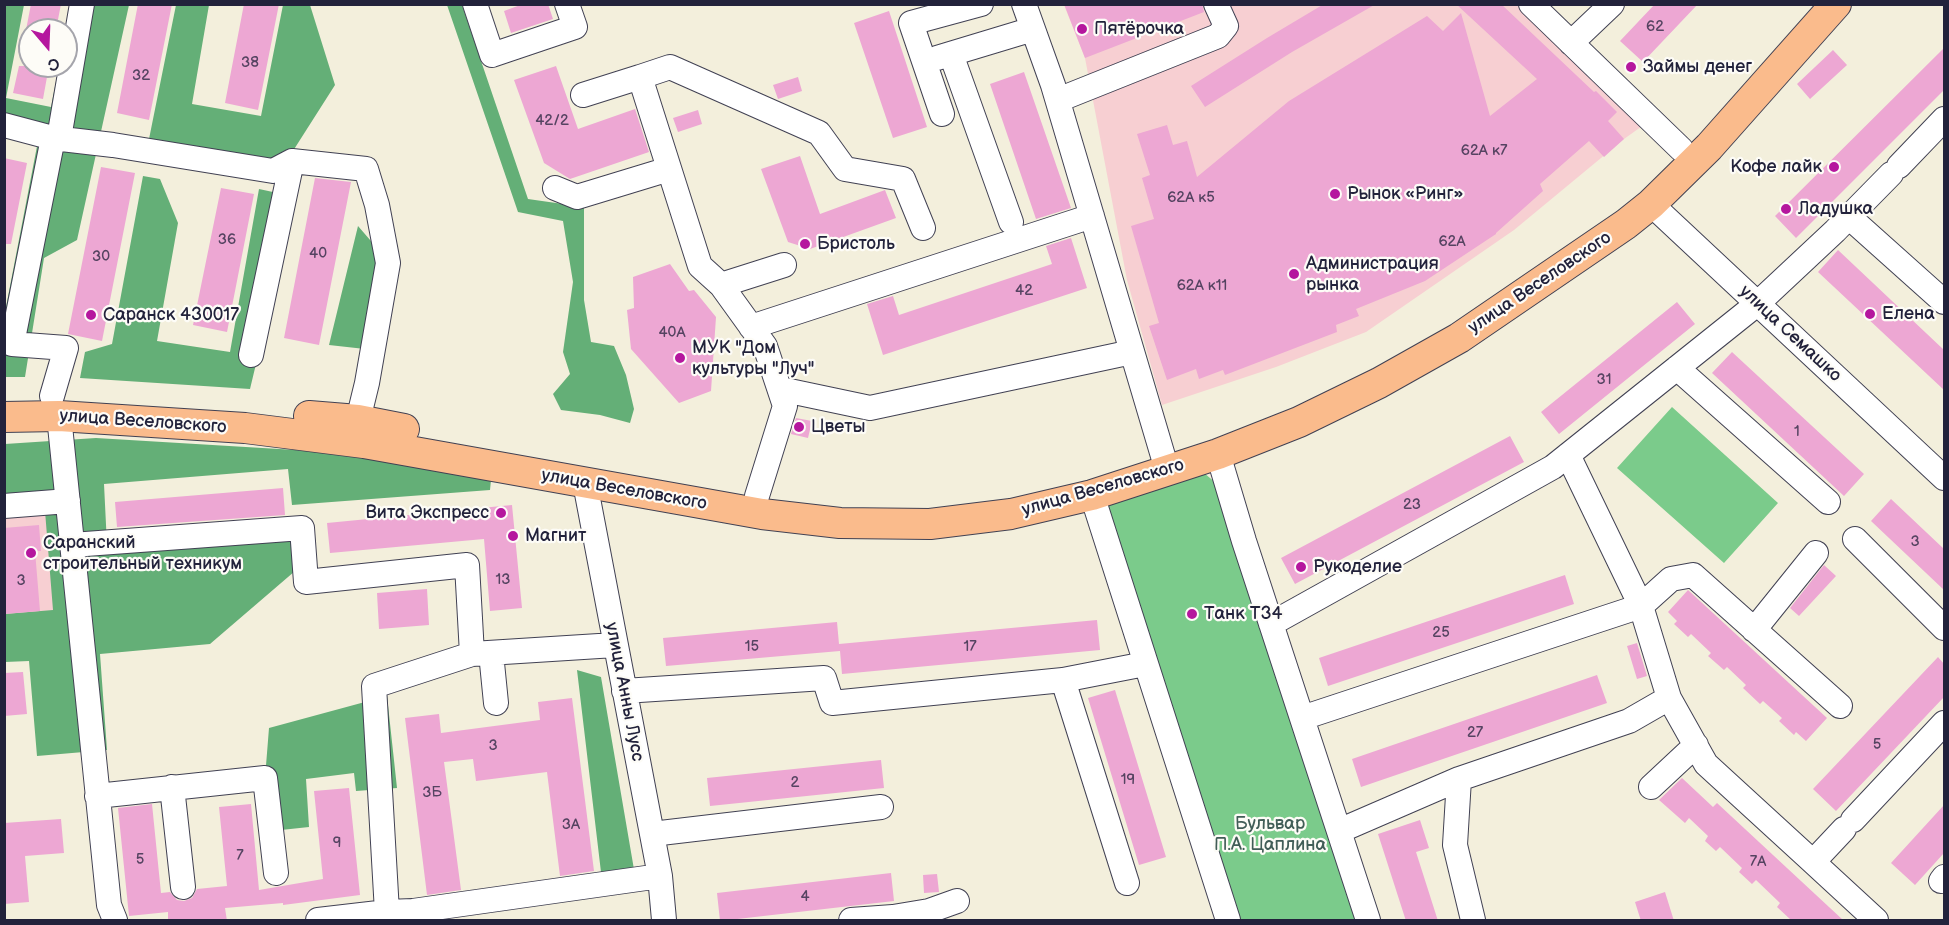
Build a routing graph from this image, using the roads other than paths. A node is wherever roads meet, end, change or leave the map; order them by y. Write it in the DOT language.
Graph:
graph roads {
  1 [pos="82,4"];
  2 [pos="567,4"];
  3 [pos="981,4"];
  4 [pos="1024,4"];
  5 [pos="1216,4"];
  6 [pos="1531,4"];
  7 [pos="1612,4"];
  8 [pos="1808,4"];
  9 [pos="1836,4"];
  10 [pos="479,6"];
  11 [pos="1033,29"];
  12 [pos="1571,43"];
  13 [pos="951,54"];
  14 [pos="924,62"];
  15 [pos="640,77"];
  16 [pos="583,96"];
  17 [pos="1058,100"];
  18 [pos="942,114"];
  19 [pos="1944,119"];
  20 [pos="4,125"];
  21 [pos="56,138"];
  22 [pos="1681,149"];
  23 [pos="292,161"];
  24 [pos="669,169"];
  25 [pos="555,188"];
  26 [pos="1644,197"];
  27 [pos="1092,216"];
  28 [pos="1849,217"];
  29 [pos="1011,222"];
  30 [pos="923,228"];
  31 [pos="784,265"];
  32 [pos="721,285"];
  33 [pos="1944,302"];
  34 [pos="1757,304"];
  35 [pos="751,327"];
  36 [pos="1132,352"];
  37 [pos="251,355"];
  38 [pos="1677,368"];
  39 [pos="780,389"];
  40 [pos="4,397"];
  41 [pos="56,406"];
  42 [pos="4,417"];
  43 [pos="358,420"];
  44 [pos="1215,446"];
  45 [pos="1568,454"];
  46 [pos="1163,456"];
  47 [pos="1942,472"];
  48 [pos="587,474"];
  49 [pos="1089,487"];
  50 [pos="757,496"];
  51 [pos="68,501"];
  52 [pos="1828,502"];
  53 [pos="4,506"];
  54 [pos="1855,539"];
  55 [pos="72,545"];
  56 [pos="1816,553"];
  57 [pos="1641,606"];
  58 [pos="1271,624"];
  59 [pos="1944,628"];
  60 [pos="1754,630"];
  61 [pos="615,645"];
  62 [pos="481,653"];
  63 [pos="1145,664"];
  64 [pos="1064,680"];
  65 [pos="624,691"];
  66 [pos="1669,698"];
  67 [pos="496,703"];
  68 [pos="1840,706"];
  69 [pos="1302,718"];
  70 [pos="1944,723"];
  71 [pos="1696,745"];
  72 [pos="1459,779"];
  73 [pos="172,787"];
  74 [pos="1651,787"];
  75 [pos="98,796"];
  76 [pos="882,807"];
  77 [pos="1339,831"];
  78 [pos="652,834"];
  79 [pos="1813,862"];
  80 [pos="276,873"];
  81 [pos="660,876"];
  82 [pos="1127,883"];
  83 [pos="183,887"];
  84 [pos="957,901"];
  85 [pos="387,912"];
  86 [pos="414,916"];
  87 [pos="893,919"];
  88 [pos="115,921"];
  89 [pos="318,921"];
  90 [pos="664,921"];
  91 [pos="851,921"];
  92 [pos="1228,921"];
  93 [pos="1368,921"];
  94 [pos="1473,921"];
  95 [pos="1876,921"];
  1 -- 21 [label="street"];
  2 -- 10 [label="street"];
  3 -- 14 [label="street"];
  4 -- 11 [label="street"];
  5 -- 17 [label="street"];
  6 -- 12 [label="street"];
  7 -- 12 [label="street"];
  8 -- 22 [label="main road, улица Веселовского"];
  9 -- 26 [label="main road, улица Веселовского"];
  11 -- 13 [label="street"];
  11 -- 17 [label="street"];
  12 -- 22 [label="street"];
  13 -- 14 [label="street"];
  13 -- 29 [label="street"];
  14 -- 18 [label="street"];
  15 -- 16 [label="street"];
  15 -- 24 [label="street"];
  15 -- 30 [label="street"];
  17 -- 27 [label="street"];
  19 -- 28 [label="street"];
  20 -- 21 [label="street"];
  21 -- 23 [label="street"];
  21 -- 41 [label="street"];
  22 -- 26 [label="main road, улица Веселовского"];
  23 -- 37 [label="street"];
  23 -- 43 [label="street"];
  24 -- 25 [label="street"];
  24 -- 32 [label="street"];
  26 -- 34 [label="street, улица Семашко"];
  26 -- 44 [label="main road, улица Веселовского"];
  27 -- 35 [label="street"];
  27 -- 36 [label="street"];
  28 -- 33 [label="street"];
  28 -- 34 [label="street"];
  31 -- 32 [label="street"];
  32 -- 35 [label="street"];
  34 -- 38 [label="street"];
  34 -- 47 [label="street, улица Семашко"];
  35 -- 39 [label="street"];
  36 -- 39 [label="street"];
  36 -- 46 [label="street"];
  38 -- 45 [label="street"];
  38 -- 52 [label="street"];
  39 -- 50 [label="street"];
  40 -- 41 [label="main road, улица Веселовского"];
  41 -- 42 [label="main road, улица Веселовского"];
  41 -- 43 [label="main road, улица Веселовского"];
  41 -- 48 [label="main road, улица Веселовского"];
  41 -- 51 [label="street"];
  43 -- 48 [label="main road, улица Веселовского"];
  44 -- 46 [label="main road, улица Веселовского"];
  44 -- 49 [label="main road, улица Веселовского"];
  44 -- 58 [label="street"];
  45 -- 57 [label="street"];
  45 -- 58 [label="street"];
  46 -- 49 [label="main road, улица Веселовского"];
  48 -- 49 [label="main road, улица Веселовского"];
  48 -- 50 [label="main road, улица Веселовского"];
  48 -- 61 [label="street, улица Анны Лусс"];
  49 -- 50 [label="main road, улица Веселовского"];
  49 -- 63 [label="street"];
  51 -- 53 [label="street"];
  51 -- 55 [label="street"];
  54 -- 59 [label="street"];
  55 -- 62 [label="street"];
  55 -- 75 [label="street"];
  56 -- 60 [label="street"];
  57 -- 60 [label="street"];
  57 -- 66 [label="street"];
  57 -- 69 [label="street"];
  58 -- 69 [label="street"];
  60 -- 68 [label="street"];
  61 -- 62 [label="street"];
  61 -- 65 [label="street, улица Анны Лусс"];
  62 -- 67 [label="street"];
  62 -- 85 [label="street"];
  63 -- 64 [label="street"];
  63 -- 92 [label="street"];
  64 -- 65 [label="street"];
  64 -- 82 [label="street"];
  65 -- 78 [label="street, улица Анны Лусс"];
  66 -- 71 [label="street"];
  66 -- 72 [label="street"];
  69 -- 77 [label="street"];
  70 -- 79 [label="street"];
  71 -- 74 [label="street"];
  71 -- 79 [label="street"];
  72 -- 77 [label="street"];
  72 -- 94 [label="street"];
  73 -- 75 [label="street"];
  73 -- 80 [label="street"];
  73 -- 83 [label="street"];
  75 -- 88 [label="street"];
  76 -- 78 [label="street"];
  77 -- 93 [label="street"];
  78 -- 81 [label="street, улица Анны Лусс"];
  79 -- 95 [label="street"];
  81 -- 86 [label="street"];
  81 -- 90 [label="street, улица Анны Лусс"];
  84 -- 87 [label="street"];
  85 -- 86 [label="street"];
  85 -- 89 [label="street"];
  87 -- 91 [label="street"];
}
